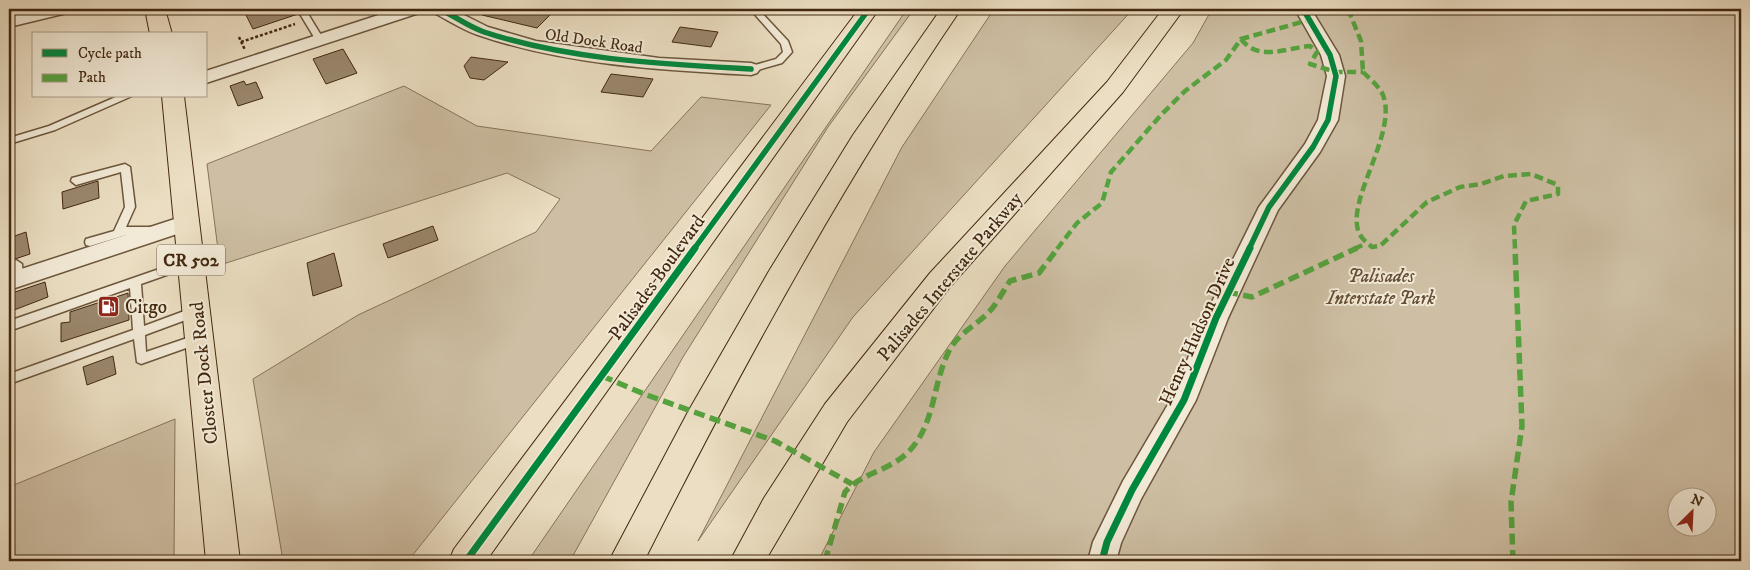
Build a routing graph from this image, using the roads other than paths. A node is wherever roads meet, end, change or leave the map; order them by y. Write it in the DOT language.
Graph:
graph roads {
  1 [pos="61,9"];
  2 [pos="155,9"];
  3 [pos="301,9"];
  4 [pos="413,9"];
  5 [pos="440,9"];
  6 [pos="754,9"];
  7 [pos="868,9"];
  8 [pos="951,9"];
  9 [pos="1174,9"];
  10 [pos="1303,9"];
  11 [pos="9,22"];
  12 [pos="157,32"];
  13 [pos="320,40"];
  14 [pos="751,69"];
  15 [pos="208,76"];
  16 [pos="122,98"];
  17 [pos="172,98"];
  18 [pos="9,141"];
  19 [pos="76,181"];
  20 [pos="187,223"];
  21 [pos="158,231"];
  22 [pos="118,233"];
  23 [pos="90,242"];
  24 [pos="191,262"];
  25 [pos="14,275"];
  26 [pos="136,282"];
  27 [pos="198,325"];
  28 [pos="9,326"];
  29 [pos="138,332"];
  30 [pos="9,378"];
  31 [pos="476,548"];
  32 [pos="223,561"];
  33 [pos="460,561"];
  34 [pos="626,561"];
  35 [pos="747,561"];
  36 [pos="1102,561"];
  1 -- 11 [label="street"];
  2 -- 12 [label="main road"];
  3 -- 13 [label="lane"];
  4 -- 13 [label="street"];
  5 -- 14 [label="street, Old Dock Road"];
  6 -- 14 [label="lane"];
  7 -- 31 [label="main road, Palisades Boulevard"];
  8 -- 34 [label="main road"];
  9 -- 35 [label="main road, Palisades Interstate Parkway"];
  10 -- 36 [label="street, Henry Hudson Drive"];
  13 -- 15 [label="street"];
  16 -- 18 [label="lane"];
  17 -- 20 [label="main road, Closter Dock Road / CR 502"];
  19 -- 22 [label="lane"];
  20 -- 21 [label="street"];
  20 -- 24 [label="main road, Closter Dock Road / CR 502"];
  21 -- 22 [label="lane"];
  21 -- 25 [label="street"];
  22 -- 23 [label="lane"];
  24 -- 26 [label="lane"];
  24 -- 27 [label="main road, Closter Dock Road / CR 502"];
  26 -- 28 [label="lane"];
  26 -- 29 [label="lane"];
  27 -- 29 [label="lane"];
  27 -- 29 [label="lane"];
  27 -- 32 [label="main road, Closter Dock Road / CR 502"];
  29 -- 30 [label="lane"];
  31 -- 33 [label="main road, Palisades Boulevard"];
}
